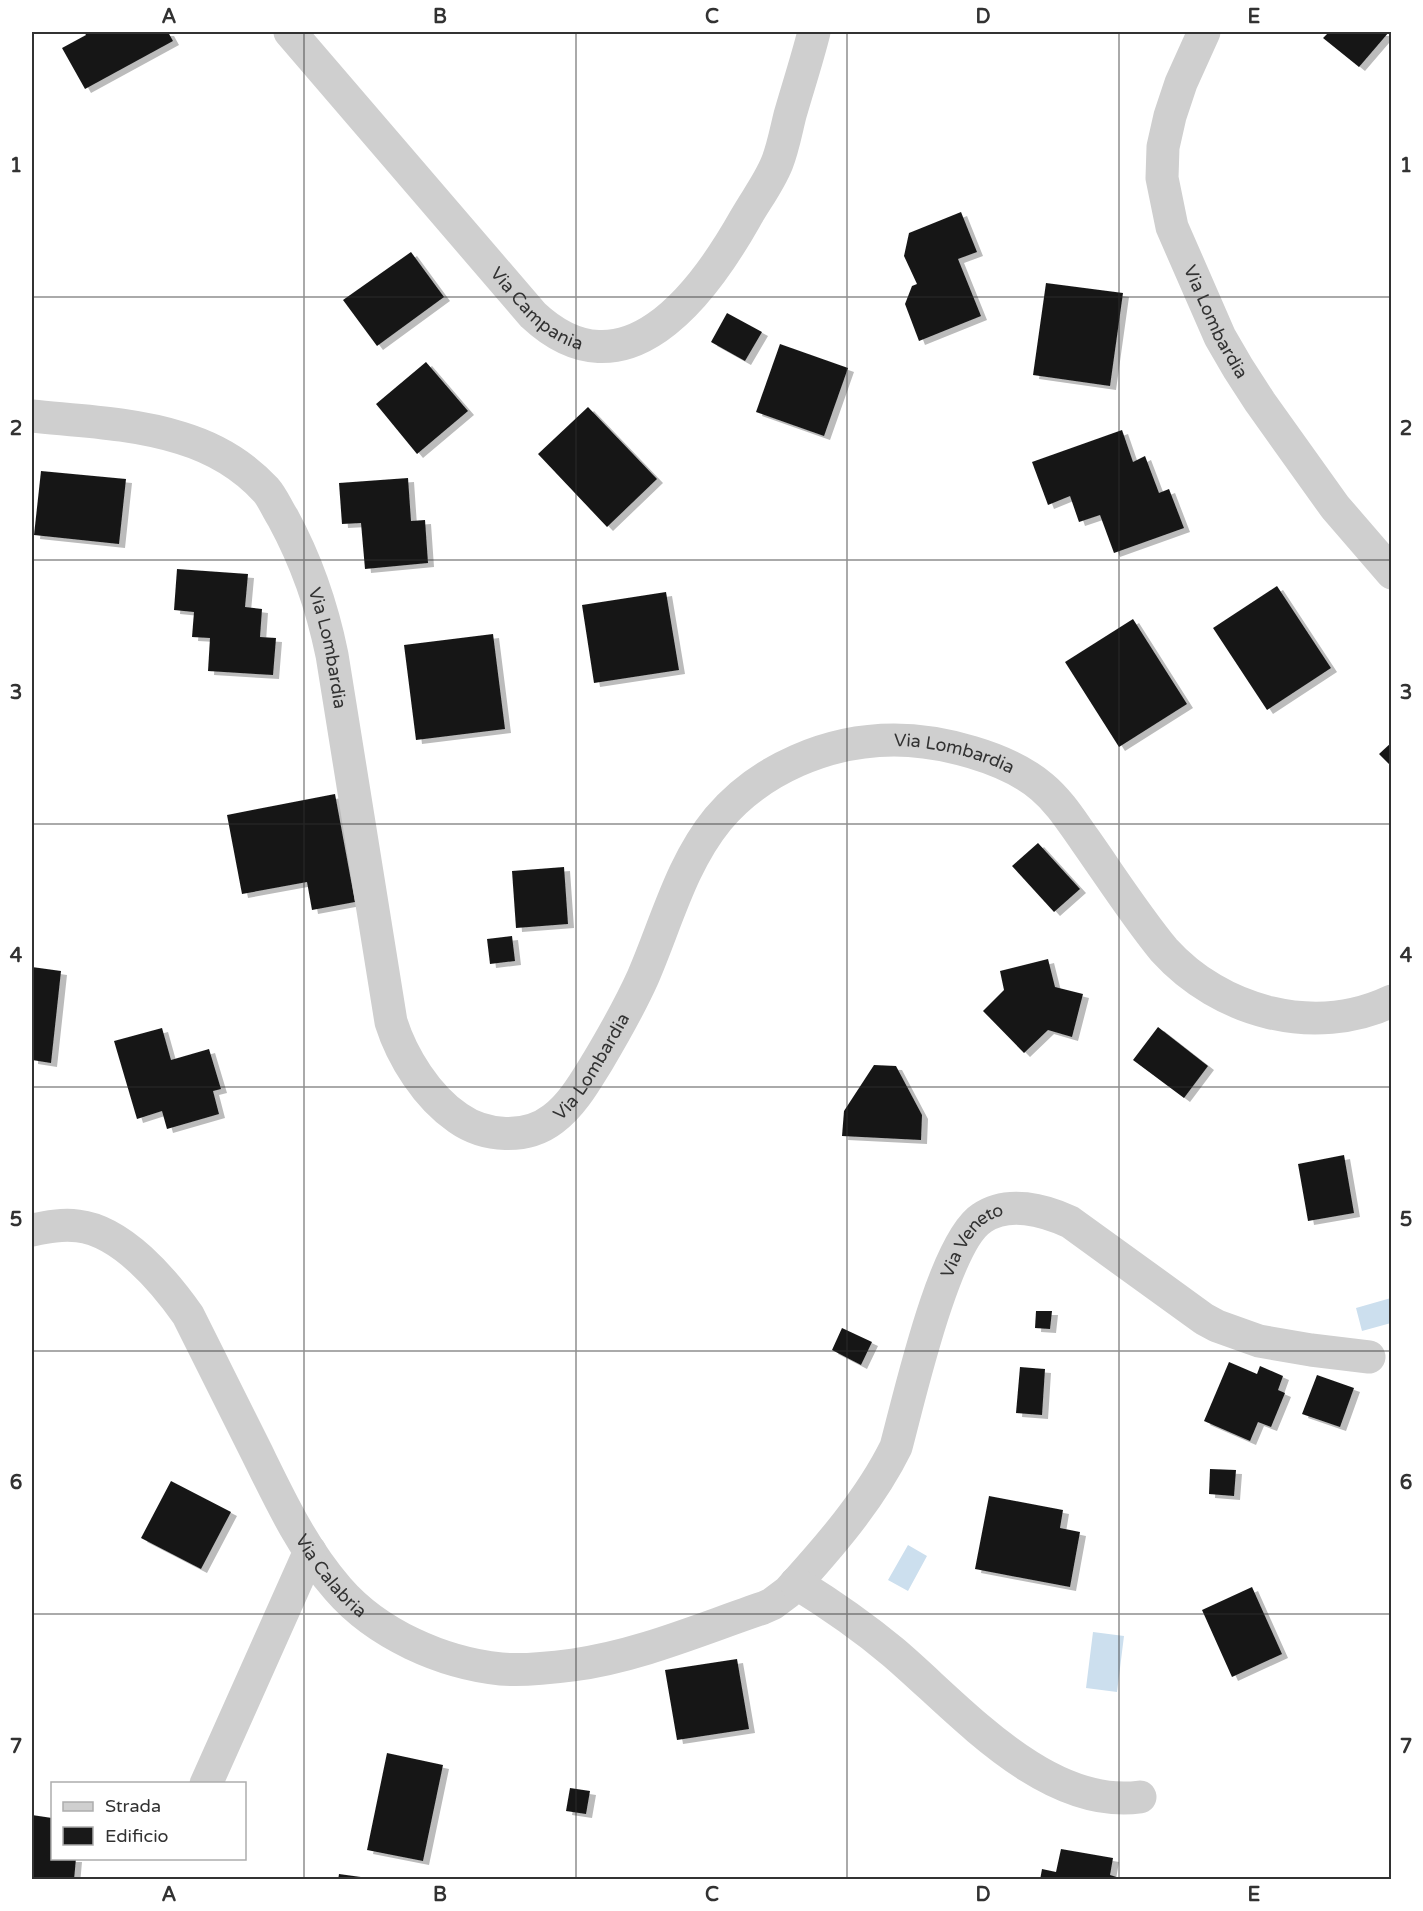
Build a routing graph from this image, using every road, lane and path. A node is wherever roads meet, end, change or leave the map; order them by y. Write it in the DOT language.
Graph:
graph roads {
  1 [pos="290,32"];
  2 [pos="814,32"];
  3 [pos="1204,32"];
  4 [pos="32,416"];
  5 [pos="1392,573"];
  6 [pos="1392,1002"];
  7 [pos="32,1230"];
  8 [pos="1369,1357"];
  9 [pos="310,1551"];
  10 [pos="788,1591"];
  11 [pos="207,1782"];
  12 [pos="1140,1797"];
  1 -- 2 [label="street, Via Campania"];
  3 -- 5 [label="street, Via Lombardia"];
  4 -- 6 [label="street, Via Lombardia"];
  7 -- 9 [label="street, Via Calabria"];
  8 -- 10 [label="street, Via Veneto"];
  9 -- 10 [label="street, Via Calabria"];
  9 -- 11 [label="street"];
  10 -- 12 [label="street"];
}
